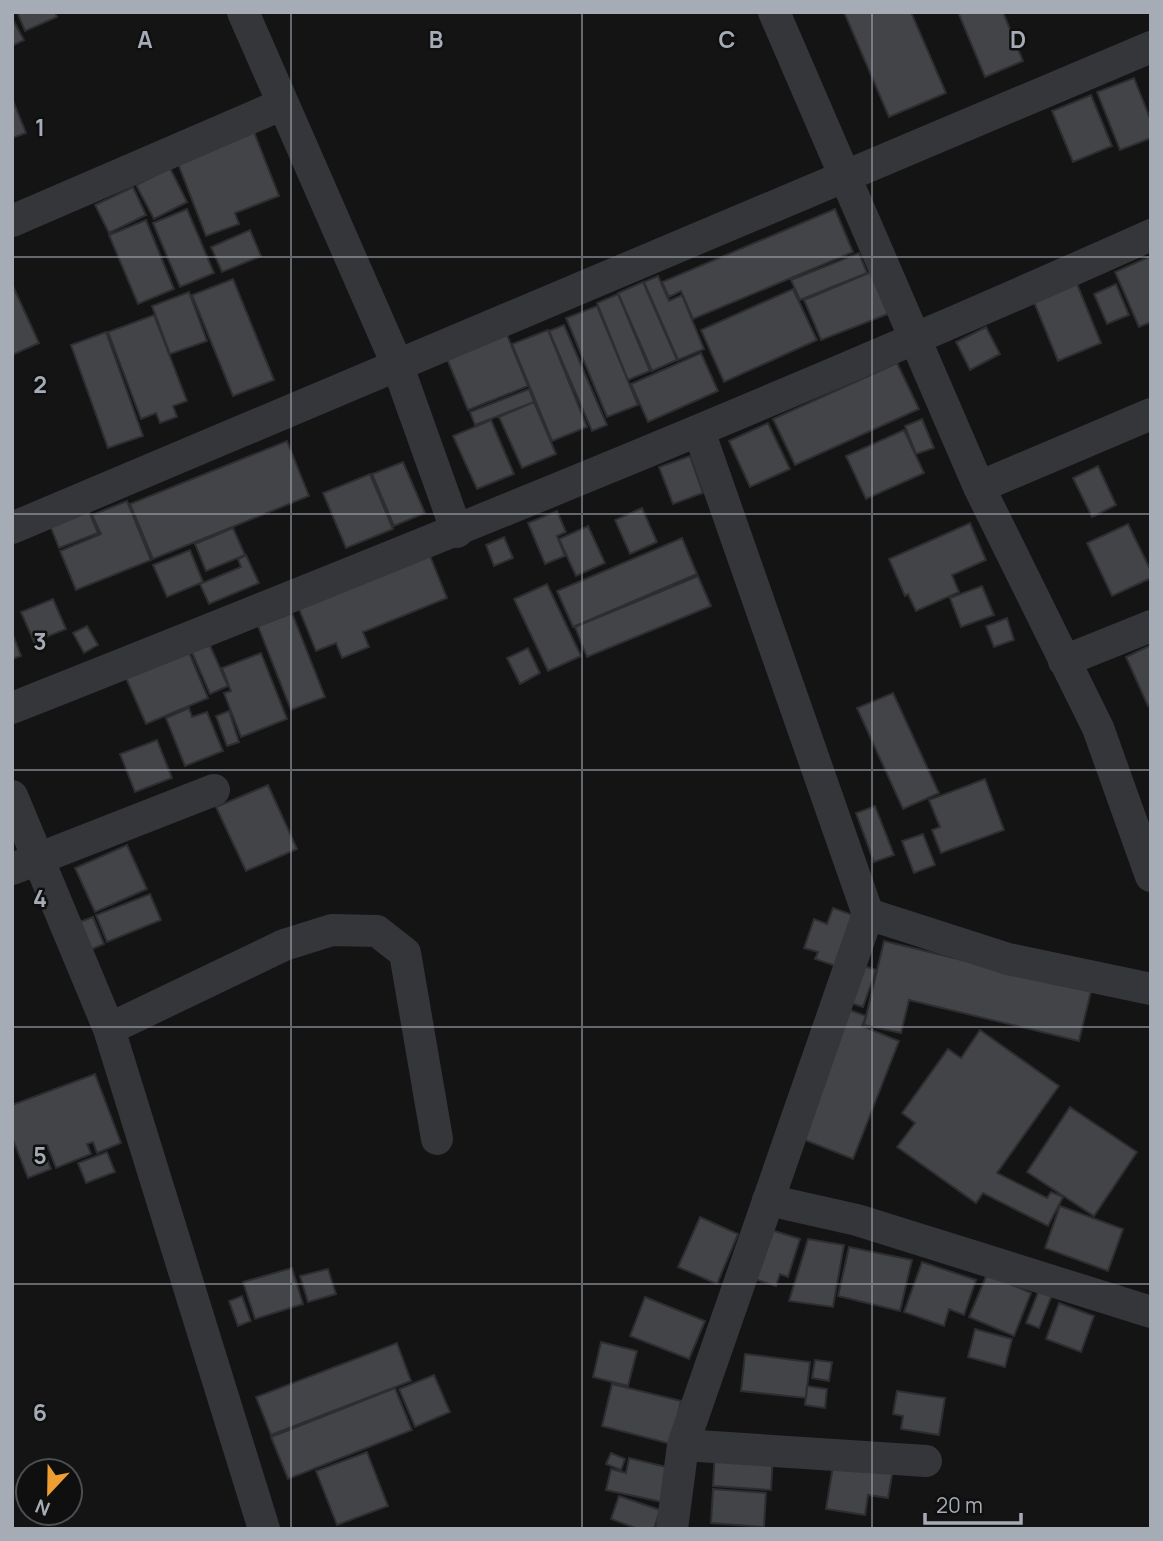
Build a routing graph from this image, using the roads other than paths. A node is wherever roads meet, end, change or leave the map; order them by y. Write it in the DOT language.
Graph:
graph roads {
  1 [pos="243,12"];
  2 [pos="774,12"];
  3 [pos="1151,47"];
  4 [pos="283,104"];
  5 [pos="847,176"];
  6 [pos="12,221"];
  7 [pos="1151,235"];
  8 [pos="915,341"];
  9 [pos="397,364"];
  10 [pos="1151,414"];
  11 [pos="699,430"];
  12 [pos="979,487"];
  13 [pos="12,528"];
  14 [pos="457,532"];
  15 [pos="1151,626"];
  16 [pos="1064,661"];
  17 [pos="12,708"];
  18 [pos="215,790"];
  19 [pos="12,796"];
  20 [pos="1141,820"];
  21 [pos="24,864"];
  22 [pos="1151,876"];
  23 [pos="868,914"];
  24 [pos="1151,989"];
  25 [pos="109,1029"];
  26 [pos="437,1139"];
  27 [pos="768,1200"];
  28 [pos="1151,1312"];
  29 [pos="683,1445"];
  30 [pos="926,1461"];
  31 [pos="264,1529"];
  32 [pos="672,1529"];
  1 -- 4 [label="street"];
  2 -- 5 [label="street"];
  3 -- 5 [label="street"];
  4 -- 6 [label="street"];
  4 -- 9 [label="street"];
  5 -- 8 [label="street"];
  5 -- 9 [label="street"];
  7 -- 8 [label="street"];
  8 -- 11 [label="street"];
  8 -- 12 [label="street"];
  9 -- 13 [label="street"];
  9 -- 14 [label="street"];
  10 -- 12 [label="street"];
  11 -- 14 [label="street"];
  11 -- 23 [label="street"];
  12 -- 16 [label="street"];
  14 -- 17 [label="street"];
  15 -- 16 [label="street"];
  16 -- 20 [label="street"];
  18 -- 21 [label="street"];
  19 -- 21 [label="street"];
  20 -- 22 [label="street"];
  21 -- 25 [label="street"];
  23 -- 24 [label="street"];
  23 -- 27 [label="street"];
  25 -- 26 [label="street"];
  25 -- 31 [label="street"];
  27 -- 28 [label="street"];
  27 -- 29 [label="street"];
  29 -- 30 [label="street"];
  29 -- 32 [label="street"];
}
